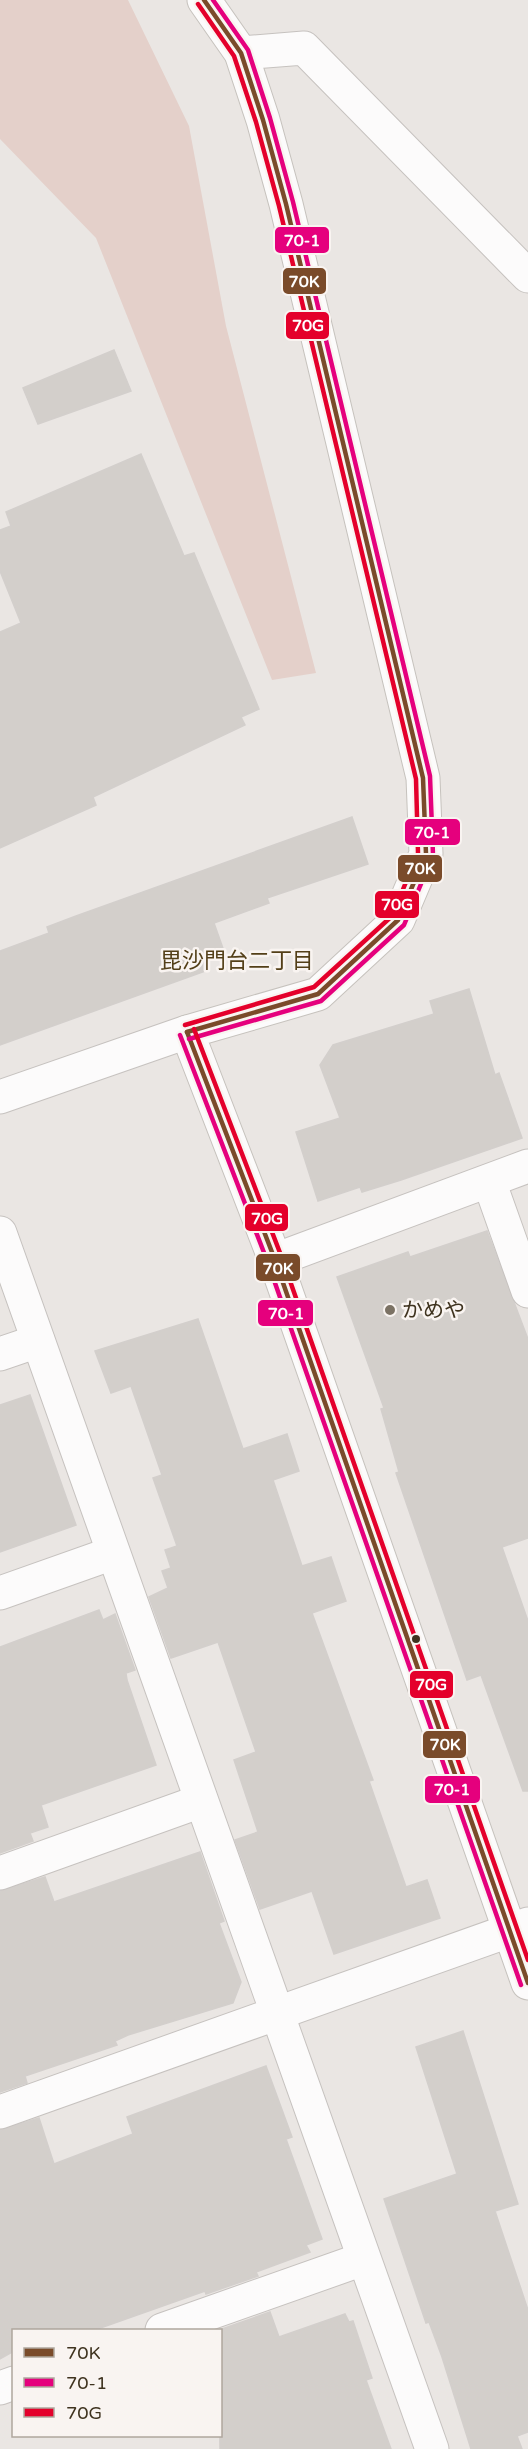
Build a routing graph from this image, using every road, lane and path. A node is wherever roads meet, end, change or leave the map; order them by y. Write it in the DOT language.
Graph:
graph roads {
  1 [pos="204,0"];
  2 [pos="241,53"];
  3 [pos="528,276"];
  4 [pos="187,1032"];
  5 [pos="0,1096"];
  6 [pos="528,1166"];
  7 [pos="489,1181"];
  8 [pos="0,1233"];
  9 [pos="275,1260"];
  10 [pos="528,1291"];
  11 [pos="38,1341"];
  12 [pos="0,1354"];
  13 [pos="113,1553"];
  14 [pos="0,1593"];
  15 [pos="201,1802"];
  16 [pos="0,1873"];
  17 [pos="519,1928"];
  18 [pos="528,1983"];
  19 [pos="276,2014"];
  20 [pos="0,2112"];
  21 [pos="363,2259"];
  22 [pos="168,2329"];
  23 [pos="432,2449"];
  1 -- 2 [label="street"];
  2 -- 3 [label="street"];
  2 -- 4 [label="street"];
  4 -- 5 [label="street"];
  4 -- 9 [label="street"];
  6 -- 7 [label="street"];
  7 -- 9 [label="street"];
  7 -- 10 [label="street"];
  8 -- 11 [label="street"];
  9 -- 17 [label="street"];
  11 -- 12 [label="street"];
  11 -- 13 [label="street"];
  13 -- 14 [label="street"];
  13 -- 15 [label="street"];
  15 -- 16 [label="street"];
  15 -- 19 [label="street"];
  17 -- 18 [label="street"];
  17 -- 19 [label="street"];
  19 -- 20 [label="street"];
  19 -- 21 [label="street"];
  21 -- 22 [label="street"];
  21 -- 23 [label="street"];
}
